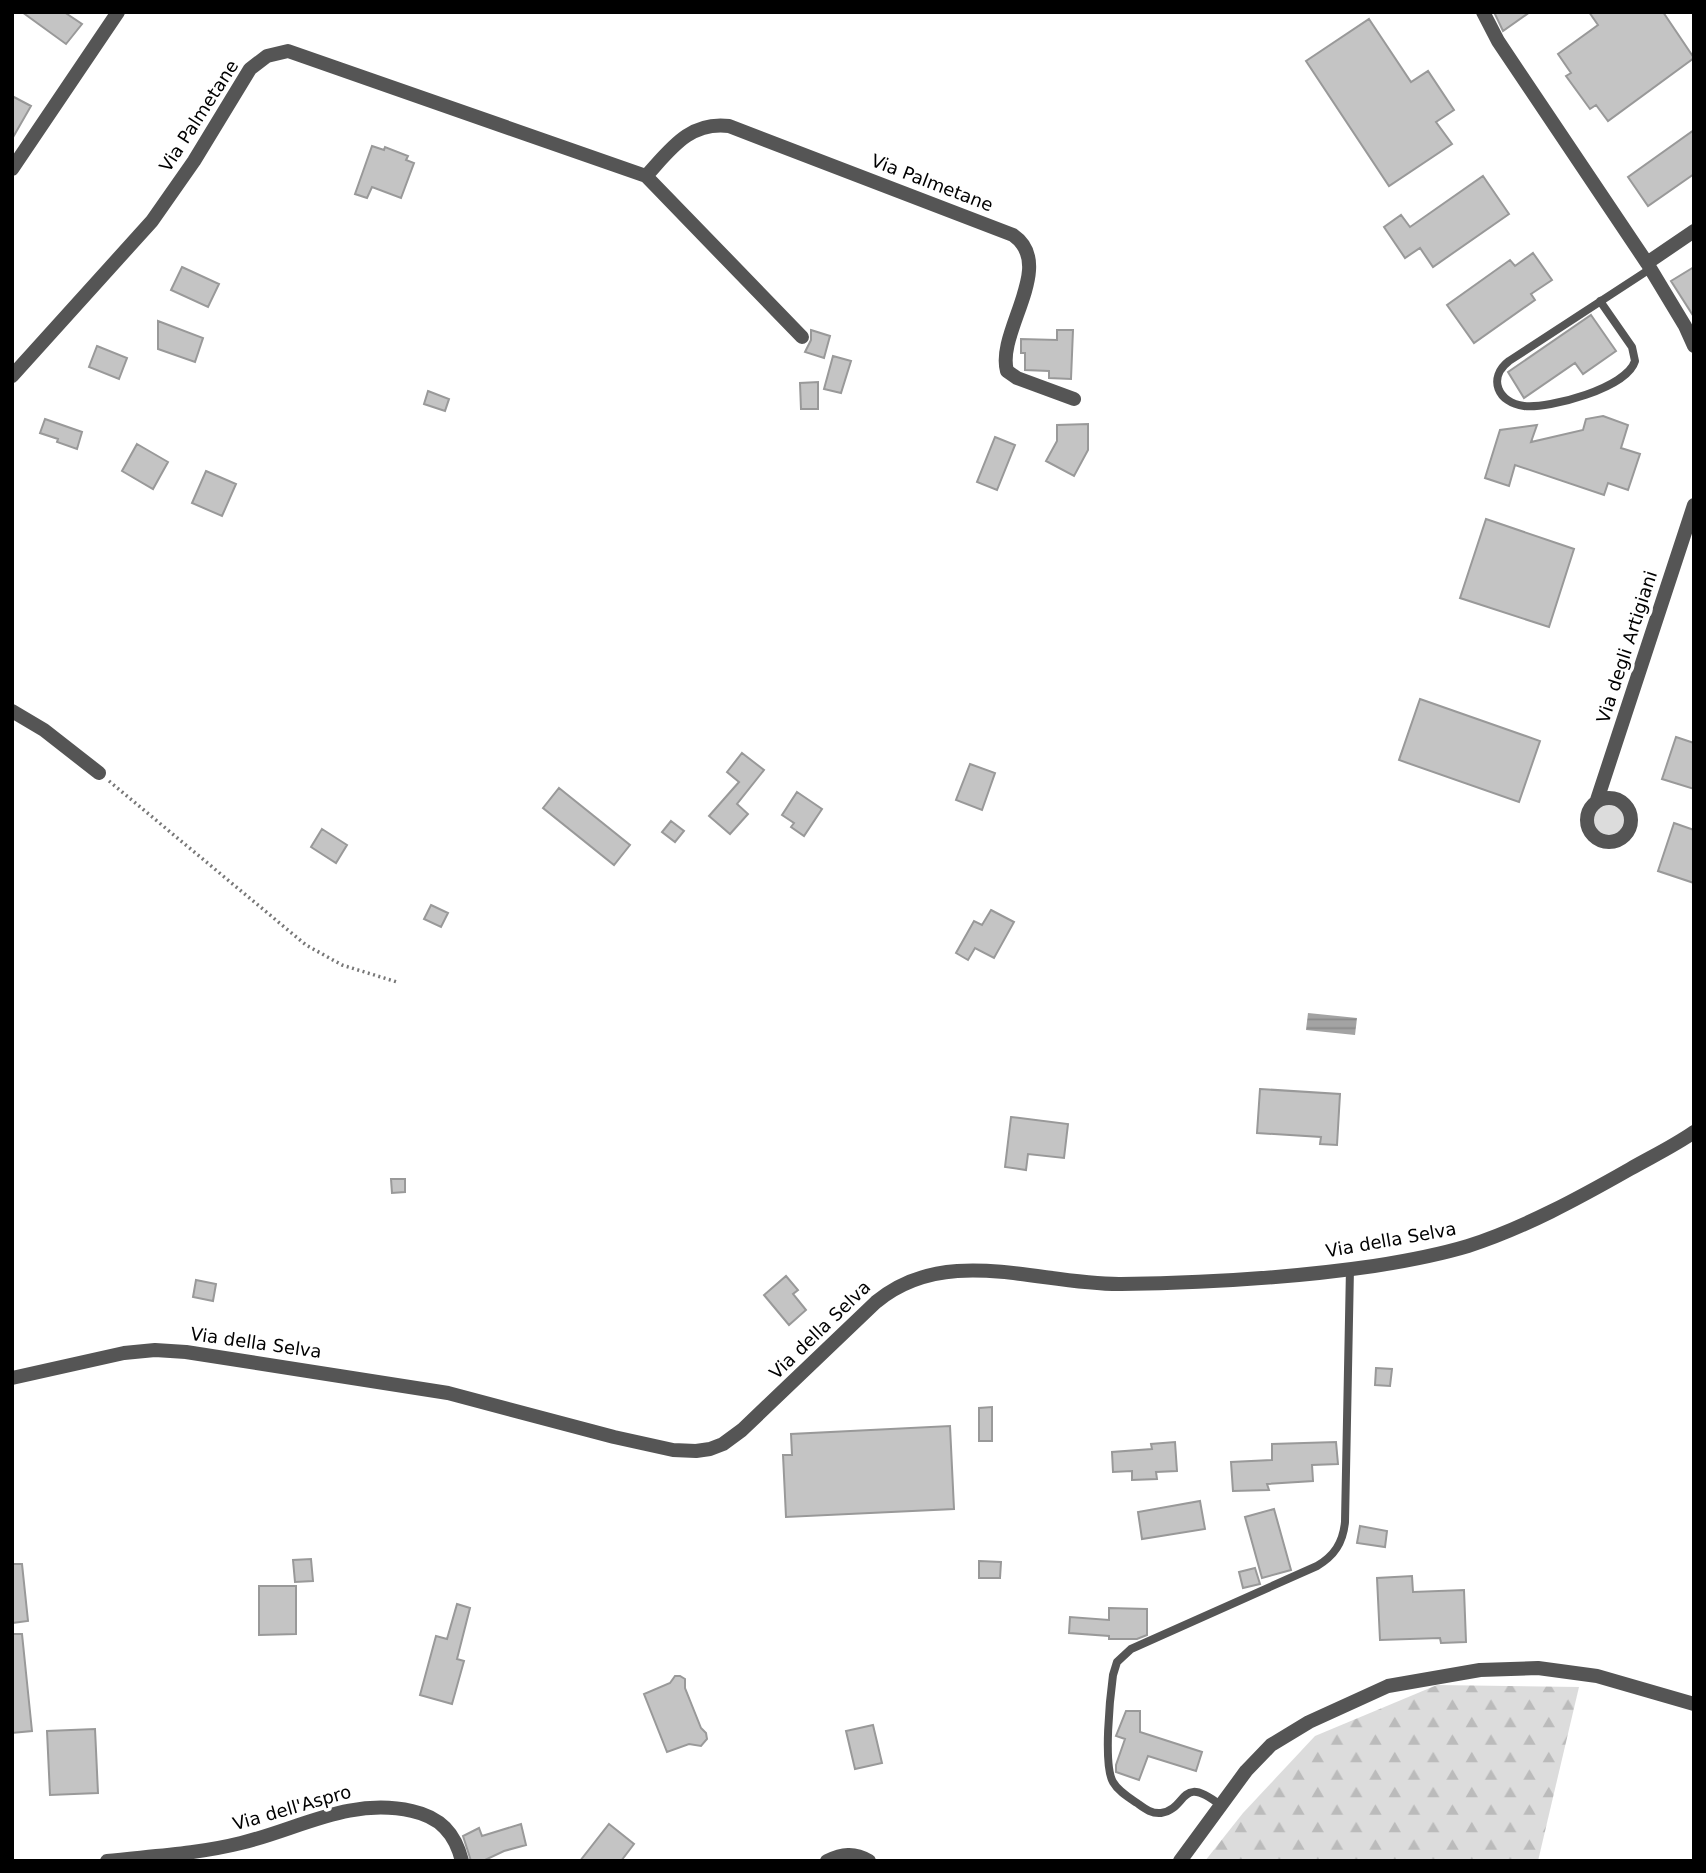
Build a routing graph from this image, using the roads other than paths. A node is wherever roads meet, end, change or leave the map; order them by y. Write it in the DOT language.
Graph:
graph roads {
  1 [pos="118,12"];
  2 [pos="1483,12"];
  3 [pos="12,169"];
  4 [pos="646,176"];
  5 [pos="1694,231"];
  6 [pos="1649,266"];
  7 [pos="1600,302"];
  8 [pos="803,337"];
  9 [pos="1694,346"];
  10 [pos="12,376"];
  11 [pos="1074,399"];
  12 [pos="1694,505"];
  13 [pos="12,711"];
  14 [pos="99,772"];
  15 [pos="1597,800"];
  16 [pos="1694,1132"];
  17 [pos="1350,1268"];
  18 [pos="12,1378"];
  19 [pos="1694,1704"];
  20 [pos="1220,1805"];
  21 [pos="107,1861"];
  22 [pos="462,1861"];
  23 [pos="827,1861"];
  24 [pos="869,1861"];
  25 [pos="1180,1861"];
  1 -- 3 [label="street"];
  2 -- 6 [label="street"];
  4 -- 8 [label="street, Via Palmetane"];
  4 -- 10 [label="street, Via Palmetane"];
  4 -- 11 [label="street, Via Palmetane"];
  5 -- 6 [label="street"];
  6 -- 7 [label="lane"];
  6 -- 9 [label="street"];
  7 -- 7 [label="lane"];
  12 -- 15 [label="street, Via degli Artigiani"];
  13 -- 14 [label="street"];
  16 -- 17 [label="street, Via della Selva"];
  17 -- 18 [label="street, Via della Selva"];
  17 -- 20 [label="lane"];
  19 -- 20 [label="street"];
  20 -- 25 [label="street"];
  21 -- 22 [label="street, Via dell'Aspro"];
  23 -- 24 [label="street"];
}
